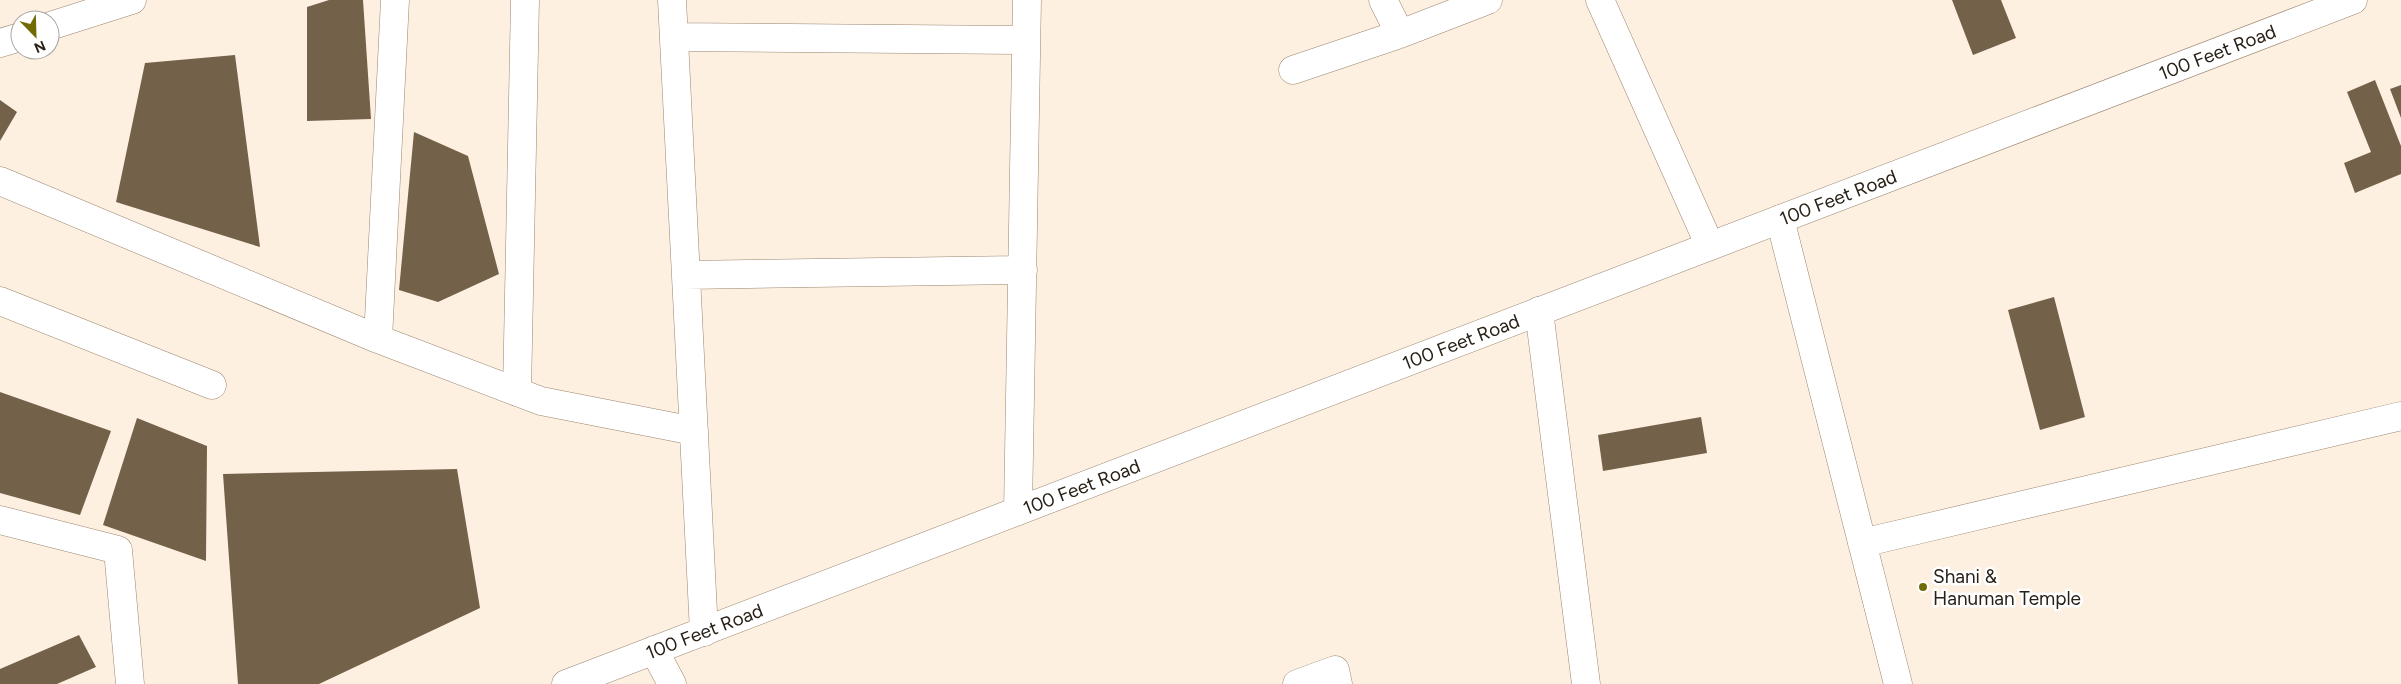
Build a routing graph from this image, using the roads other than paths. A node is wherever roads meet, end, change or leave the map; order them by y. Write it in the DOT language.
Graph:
graph roads {
  1 [pos="132,0"];
  2 [pos="395,0"];
  3 [pos="525,0"];
  4 [pos="672,0"];
  5 [pos="1027,0"];
  6 [pos="1383,0"];
  7 [pos="1488,0"];
  8 [pos="1600,0"];
  9 [pos="2353,0"];
  10 [pos="86,7"];
  11 [pos="60,21"];
  12 [pos="1400,34"];
  13 [pos="674,37"];
  14 [pos="1026,40"];
  15 [pos="1293,70"];
  16 [pos="0,181"];
  17 [pos="1780,219"];
  18 [pos="1710,246"];
  19 [pos="1022,270"];
  20 [pos="686,275"];
  21 [pos="0,301"];
  22 [pos="1539,311"];
  23 [pos="378,339"];
  24 [pos="212,386"];
  25 [pos="517,392"];
  26 [pos="2401,416"];
  27 [pos="694,431"];
  28 [pos="1018,511"];
  29 [pos="0,520"];
  30 [pos="1862,543"];
  31 [pos="704,632"];
  32 [pos="654,650"];
  33 [pos="130,684"];
  34 [pos="566,684"];
  35 [pos="672,684"];
  36 [pos="1297,684"];
  37 [pos="1338,684"];
  38 [pos="1586,684"];
  39 [pos="1898,684"];
  1 -- 10 [label="street"];
  2 -- 23 [label="street"];
  3 -- 25 [label="street"];
  4 -- 13 [label="street"];
  5 -- 14 [label="street"];
  6 -- 12 [label="street"];
  7 -- 12 [label="street"];
  8 -- 18 [label="street"];
  9 -- 17 [label="street, 100 Feet Road"];
  10 -- 11 [label="street"];
  12 -- 15 [label="street"];
  13 -- 14 [label="street"];
  13 -- 20 [label="street"];
  14 -- 19 [label="street"];
  16 -- 23 [label="street"];
  17 -- 18 [label="street, 100 Feet Road"];
  17 -- 30 [label="street"];
  18 -- 22 [label="street, 100 Feet Road"];
  19 -- 20 [label="street"];
  19 -- 28 [label="street"];
  20 -- 27 [label="street"];
  21 -- 24 [label="street"];
  22 -- 28 [label="street, 100 Feet Road"];
  22 -- 38 [label="street"];
  23 -- 25 [label="street"];
  25 -- 27 [label="street"];
  26 -- 30 [label="street"];
  27 -- 31 [label="street"];
  28 -- 31 [label="street, 100 Feet Road"];
  29 -- 33 [label="street"];
  30 -- 39 [label="street"];
  31 -- 32 [label="street, 100 Feet Road"];
  32 -- 34 [label="street, 100 Feet Road"];
  32 -- 35 [label="street"];
  36 -- 37 [label="street"];
}
